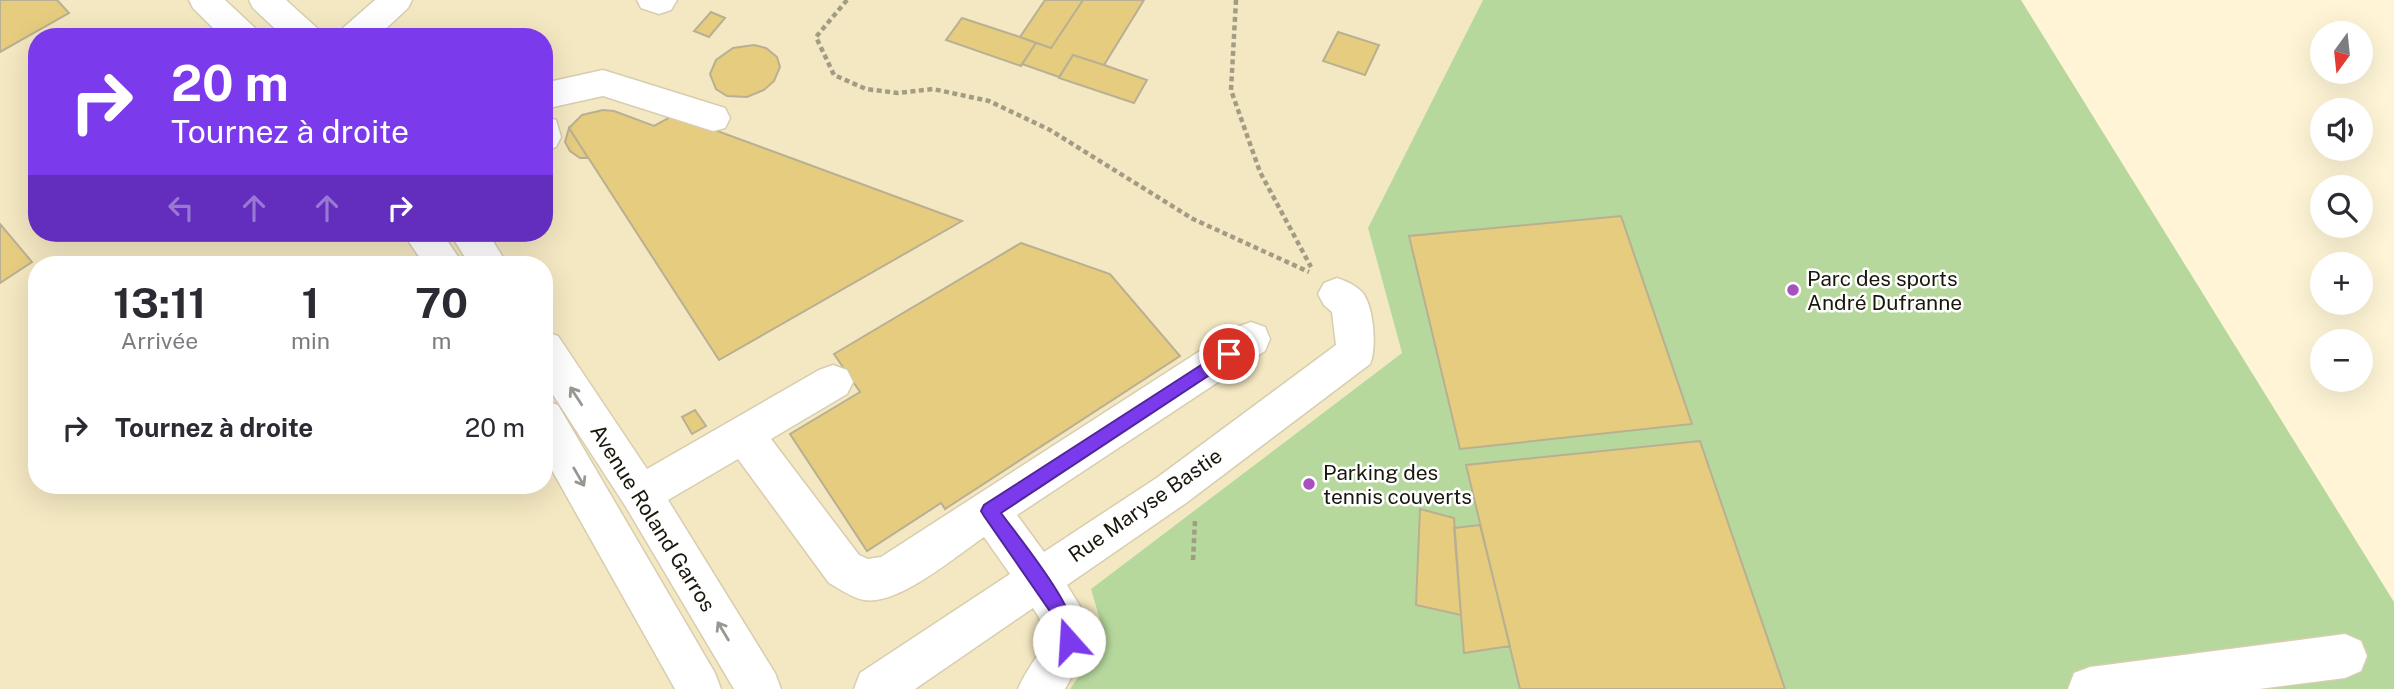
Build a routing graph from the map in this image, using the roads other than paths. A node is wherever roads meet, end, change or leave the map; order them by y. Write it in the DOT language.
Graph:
graph roads {
  1 [pos="253,0"];
  2 [pos="265,0"];
  3 [pos="396,0"];
  4 [pos="653,0"];
  5 [pos="661,0"];
  6 [pos="224,18"];
  7 [pos="295,28"];
  8 [pos="365,28"];
  9 [pos="553,94"];
  10 [pos="713,118"];
  11 [pos="428,242"];
  12 [pos="439,256"];
  13 [pos="1337,294"];
  14 [pos="1251,339"];
  15 [pos="553,362"];
  16 [pos="833,382"];
  17 [pos="553,434"];
  18 [pos="743,434"];
  19 [pos="641,494"];
  20 [pos="990,511"];
  21 [pos="1037,579"];
  22 [pos="2345,656"];
  23 [pos="699,689"];
  24 [pos="759,689"];
  25 [pos="876,689"];
  26 [pos="1040,689"];
  27 [pos="2090,689"];
  1 -- 6 [label="street"];
  2 -- 7 [label="street"];
  3 -- 8 [label="street"];
  4 -- 5 [label="street"];
  9 -- 10 [label="street"];
  11 -- 12 [label="street"];
  13 -- 21 [label="street, Rue Maryse Bastie"];
  14 -- 20 [label="street"];
  19 -- 15 [label="street, Avenue Roland Garros, one-way"];
  16 -- 18 [label="street"];
  17 -- 23 [label="street, Avenue Roland Garros, one-way"];
  18 -- 19 [label="street"];
  18 -- 20 [label="street"];
  24 -- 19 [label="street, Avenue Roland Garros, one-way"];
  20 -- 21 [label="street"];
  21 -- 25 [label="street, Rue Maryse Bastie"];
  21 -- 26 [label="street"];
  22 -- 27 [label="street"];
}
